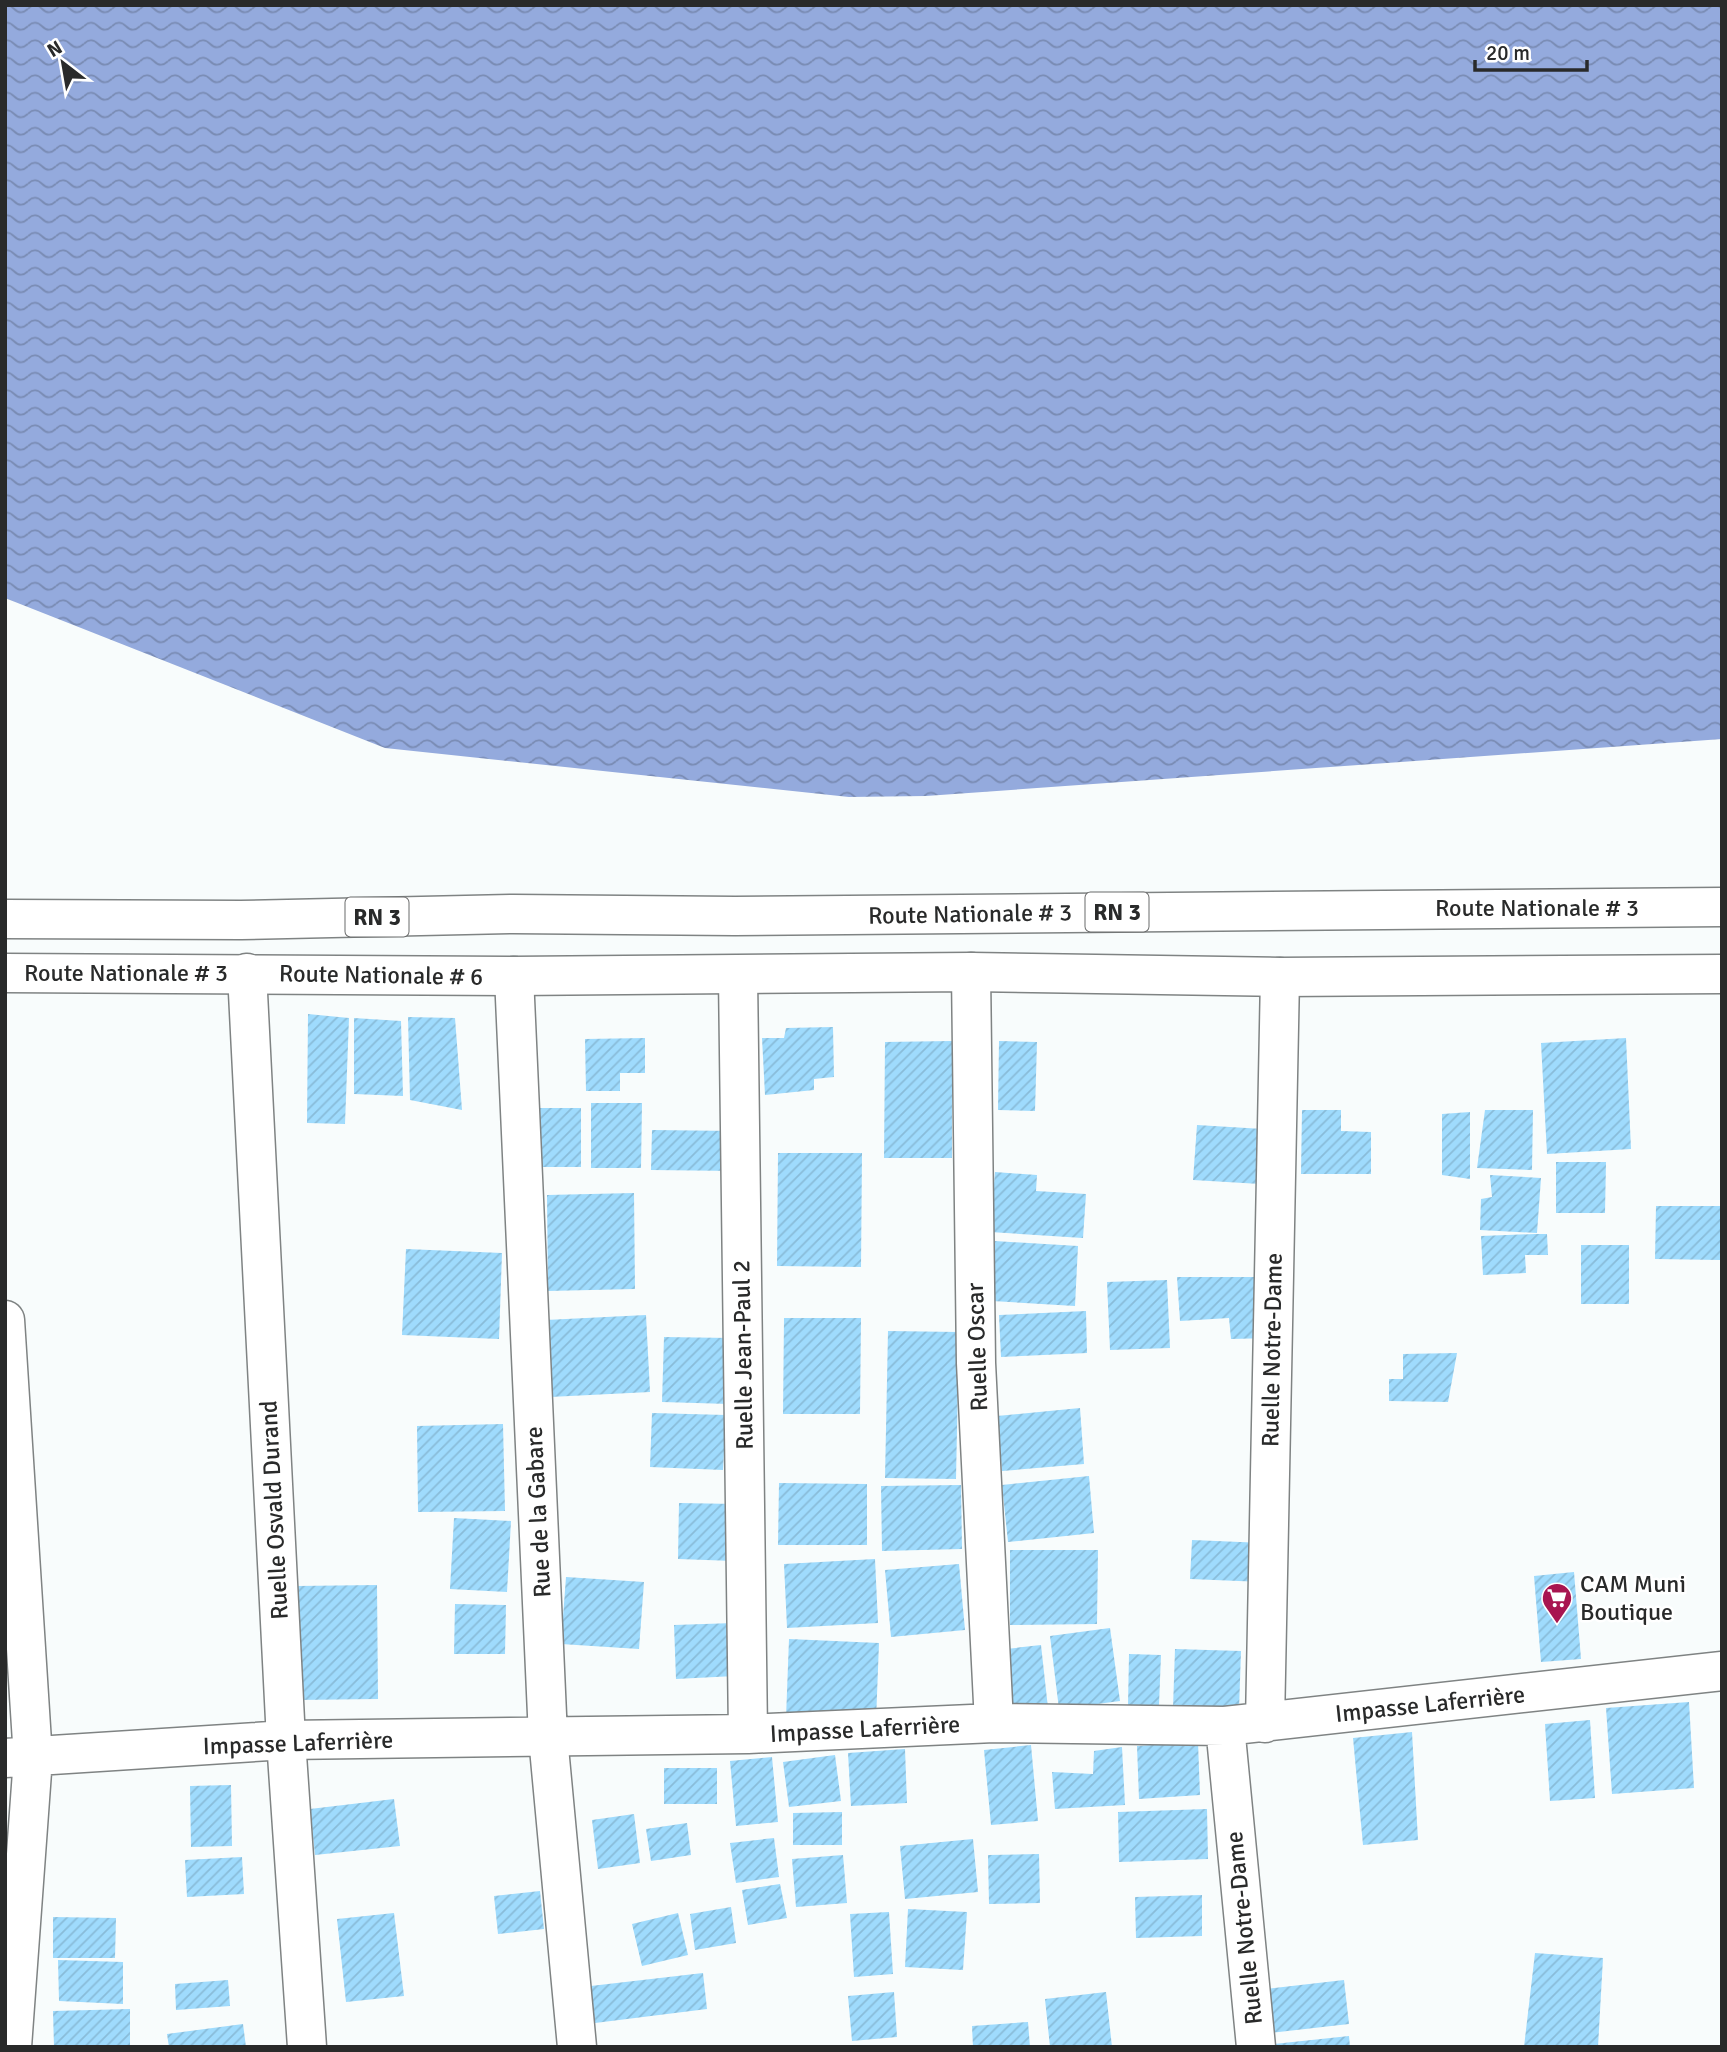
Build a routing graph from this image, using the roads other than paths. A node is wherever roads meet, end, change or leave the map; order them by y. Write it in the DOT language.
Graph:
graph roads {
  1 [pos="1722,907"];
  2 [pos="5,919"];
  3 [pos="971,972"];
  4 [pos="247,973"];
  5 [pos="5,974"];
  6 [pos="1722,974"];
  7 [pos="514,976"];
  8 [pos="738,976"];
  9 [pos="1280,977"];
  10 [pos="5,1320"];
  11 [pos="1722,1671"];
  12 [pos="995,1723"];
  13 [pos="1265,1723"];
  14 [pos="1225,1727"];
  15 [pos="748,1734"];
  16 [pos="548,1737"];
  17 [pos="286,1740"];
  18 [pos="19,1758"];
  19 [pos="12,2047"];
  20 [pos="307,2047"];
  21 [pos="577,2047"];
  22 [pos="1256,2047"];
  1 -- 2 [label="street, Route Nationale # 3 / RN 3"];
  3 -- 8 [label="street"];
  3 -- 9 [label="street"];
  3 -- 12 [label="street, Ruelle Oscar"];
  4 -- 5 [label="street, Route Nationale # 3"];
  4 -- 7 [label="street, Route Nationale # 6"];
  4 -- 17 [label="street, Ruelle Osvald Durand"];
  6 -- 9 [label="street"];
  7 -- 8 [label="street"];
  7 -- 16 [label="street, Rue de la Gabare"];
  8 -- 15 [label="street, Ruelle Jean-Paul 2"];
  9 -- 13 [label="street, Ruelle Notre-Dame"];
  10 -- 18 [label="street"];
  11 -- 13 [label="street, Impasse Laferrière"];
  12 -- 14 [label="street, Impasse Laferrière"];
  12 -- 15 [label="street, Impasse Laferrière"];
  13 -- 14 [label="street, Impasse Laferrière"];
  14 -- 22 [label="street, Ruelle Notre-Dame"];
  15 -- 16 [label="street, Impasse Laferrière"];
  16 -- 17 [label="street, Impasse Laferrière"];
  16 -- 21 [label="street, Rue de la Gabare"];
  17 -- 18 [label="street, Impasse Laferrière"];
  17 -- 20 [label="street, Ruelle Osvald Durand"];
  18 -- 19 [label="street"];
}
